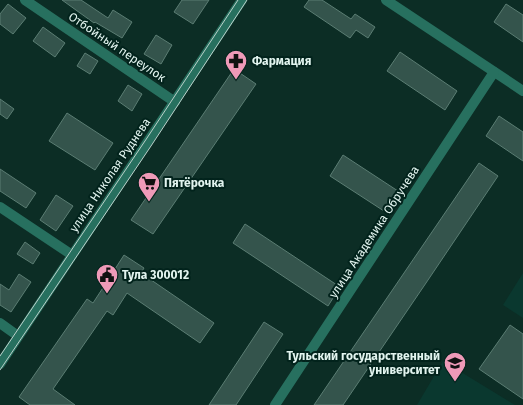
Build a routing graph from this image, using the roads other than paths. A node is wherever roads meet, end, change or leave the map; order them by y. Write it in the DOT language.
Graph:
graph roads {
  1 [pos="25,0"];
  2 [pos="242,0"];
  3 [pos="386,0"];
  4 [pos="494,72"];
  5 [pos="523,91"];
  6 [pos="175,102"];
  7 [pos="0,207"];
  8 [pos="72,256"];
  9 [pos="0,323"];
  10 [pos="18,336"];
  11 [pos="0,364"];
  12 [pos="276,405"];
  1 -- 6 [label="street, Отбойный переулок"];
  2 -- 6 [label="street, улица Николая Руднева"];
  3 -- 4 [label="street"];
  4 -- 5 [label="street"];
  4 -- 12 [label="street, улица Академика Обручева"];
  6 -- 8 [label="street, улица Николая Руднева"];
  7 -- 8 [label="street"];
  8 -- 10 [label="street, улица Николая Руднева"];
  9 -- 10 [label="street"];
  10 -- 11 [label="street, улица Николая Руднева"];
}
